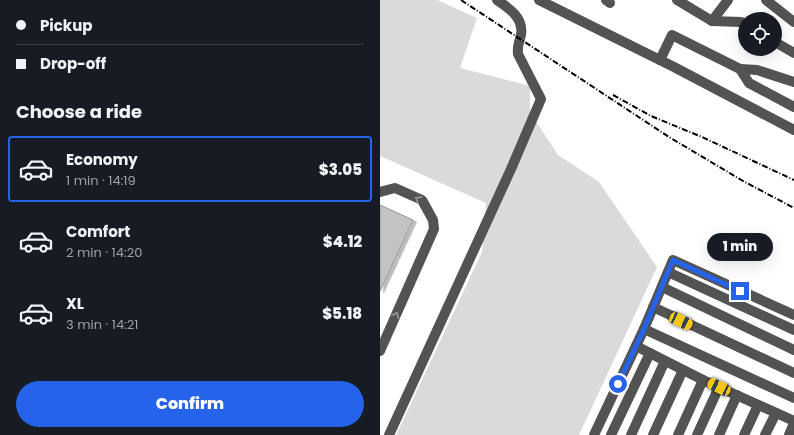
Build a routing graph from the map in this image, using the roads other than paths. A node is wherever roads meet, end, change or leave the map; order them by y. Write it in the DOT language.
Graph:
graph roads {
  1 [pos="497,0"];
  2 [pos="539,0"];
  3 [pos="677,0"];
  4 [pos="728,0"];
  5 [pos="766,0"];
  6 [pos="712,21"];
  7 [pos="738,22"];
  8 [pos="794,22"];
  9 [pos="782,46"];
  10 [pos="794,53"];
  11 [pos="660,60"];
  12 [pos="740,69"];
  13 [pos="794,82"];
  14 [pos="794,107"];
  15 [pos="794,130"];
  16 [pos="380,192"];
  17 [pos="668,272"];
  18 [pos="662,287"];
  19 [pos="653,308"];
  20 [pos="794,315"];
  21 [pos="644,329"];
  22 [pos="794,330"];
  23 [pos="636,346"];
  24 [pos="380,350"];
  25 [pos="794,350"];
  26 [pos="650,353"];
  27 [pos="665,361"];
  28 [pos="683,370"];
  29 [pos="794,373"];
  30 [pos="703,380"];
  31 [pos="719,387"];
  32 [pos="737,395"];
  33 [pos="794,398"];
  34 [pos="758,405"];
  35 [pos="776,413"];
  36 [pos="794,422"];
  37 [pos="389,435"];
  38 [pos="594,435"];
  39 [pos="611,435"];
  40 [pos="630,435"];
  41 [pos="653,435"];
  42 [pos="678,435"];
  43 [pos="697,435"];
  44 [pos="720,435"];
  45 [pos="744,435"];
  46 [pos="765,435"];
  47 [pos="788,435"];
  1 -- 37 [label="lane"];
  2 -- 11 [label="lane"];
  3 -- 6 [label="lane"];
  4 -- 6 [label="lane"];
  5 -- 8 [label="lane"];
  6 -- 7 [label="lane"];
  9 -- 10 [label="lane"];
  11 -- 12 [label="lane"];
  11 -- 15 [label="lane"];
  12 -- 13 [label="lane"];
  12 -- 14 [label="lane"];
  24 -- 16 [label="lane, one-way"];
  17 -- 18 [label="lane"];
  17 -- 20 [label="lane"];
  17 -- 22 [label="lane"];
  18 -- 19 [label="lane"];
  18 -- 25 [label="lane"];
  19 -- 21 [label="lane"];
  19 -- 29 [label="lane"];
  21 -- 23 [label="lane"];
  21 -- 33 [label="lane"];
  23 -- 26 [label="lane"];
  23 -- 38 [label="lane"];
  26 -- 27 [label="lane"];
  26 -- 39 [label="lane"];
  27 -- 28 [label="lane"];
  27 -- 40 [label="lane"];
  28 -- 30 [label="lane"];
  28 -- 41 [label="lane"];
  30 -- 31 [label="lane"];
  30 -- 42 [label="lane"];
  31 -- 32 [label="lane"];
  31 -- 43 [label="lane"];
  32 -- 34 [label="lane"];
  32 -- 44 [label="lane"];
  34 -- 35 [label="lane"];
  34 -- 45 [label="lane"];
  35 -- 36 [label="lane"];
  35 -- 46 [label="lane"];
  36 -- 47 [label="lane"];
}
